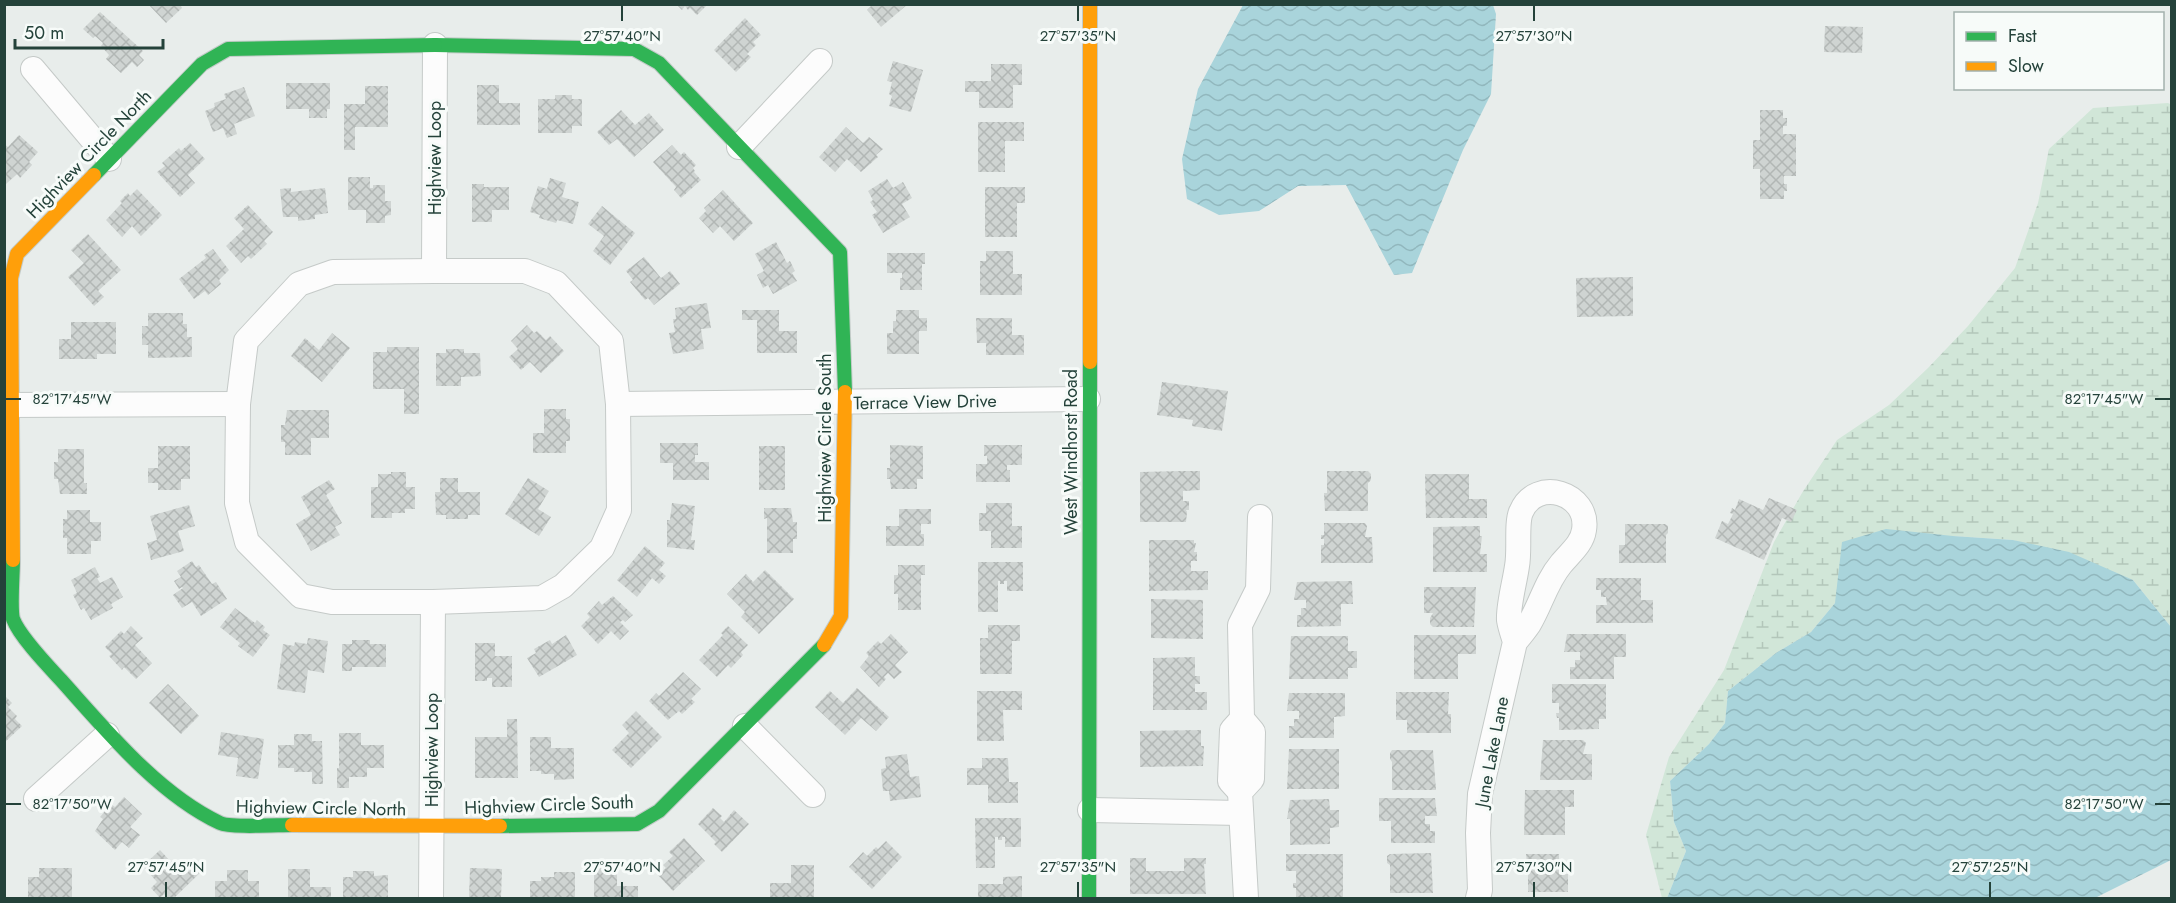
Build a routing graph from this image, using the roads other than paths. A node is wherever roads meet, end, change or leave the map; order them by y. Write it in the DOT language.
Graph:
graph roads {
  1 [pos="1090,4"];
  2 [pos="435,45"];
  3 [pos="820,61"];
  4 [pos="33,69"];
  5 [pos="739,147"];
  6 [pos="109,159"];
  7 [pos="435,271"];
  8 [pos="1088,399"];
  9 [pos="845,403"];
  10 [pos="238,404"];
  11 [pos="618,404"];
  12 [pos="8,405"];
  13 [pos="1260,517"];
  14 [pos="433,602"];
  15 [pos="1515,642"];
  16 [pos="745,726"];
  17 [pos="107,735"];
  18 [pos="813,795"];
  19 [pos="36,799"];
  20 [pos="1240,803"];
  21 [pos="1090,810"];
  22 [pos="432,827"];
  23 [pos="431,898"];
  24 [pos="1089,898"];
  25 [pos="1246,898"];
  26 [pos="1478,898"];
  1 -- 8 [label="street, West Windhorst Road"];
  2 -- 5 [label="street, Highview Circle South"];
  2 -- 6 [label="street, Highview Circle North"];
  2 -- 7 [label="street, Highview Loop"];
  3 -- 5 [label="street"];
  4 -- 6 [label="street"];
  5 -- 9 [label="street, Highview Circle South"];
  6 -- 12 [label="street, Highview Circle North"];
  7 -- 10 [label="street"];
  7 -- 11 [label="street"];
  8 -- 9 [label="street, Terrace View Drive"];
  8 -- 21 [label="street, West Windhorst Road"];
  9 -- 11 [label="street, Terrace View Drive"];
  9 -- 16 [label="street, Highview Circle South"];
  10 -- 12 [label="street"];
  10 -- 14 [label="street"];
  11 -- 14 [label="street"];
  12 -- 17 [label="street, Highview Circle North"];
  13 -- 20 [label="street"];
  14 -- 22 [label="street, Highview Loop"];
  15 -- 15 [label="street, June Lake Lane"];
  15 -- 26 [label="street, June Lake Lane"];
  16 -- 18 [label="street"];
  16 -- 22 [label="street, Highview Circle South"];
  17 -- 19 [label="street"];
  17 -- 22 [label="street, Highview Circle North"];
  20 -- 21 [label="street"];
  20 -- 25 [label="street"];
  21 -- 24 [label="street, West Windhorst Road"];
  22 -- 23 [label="street, Highview Loop"];
}
